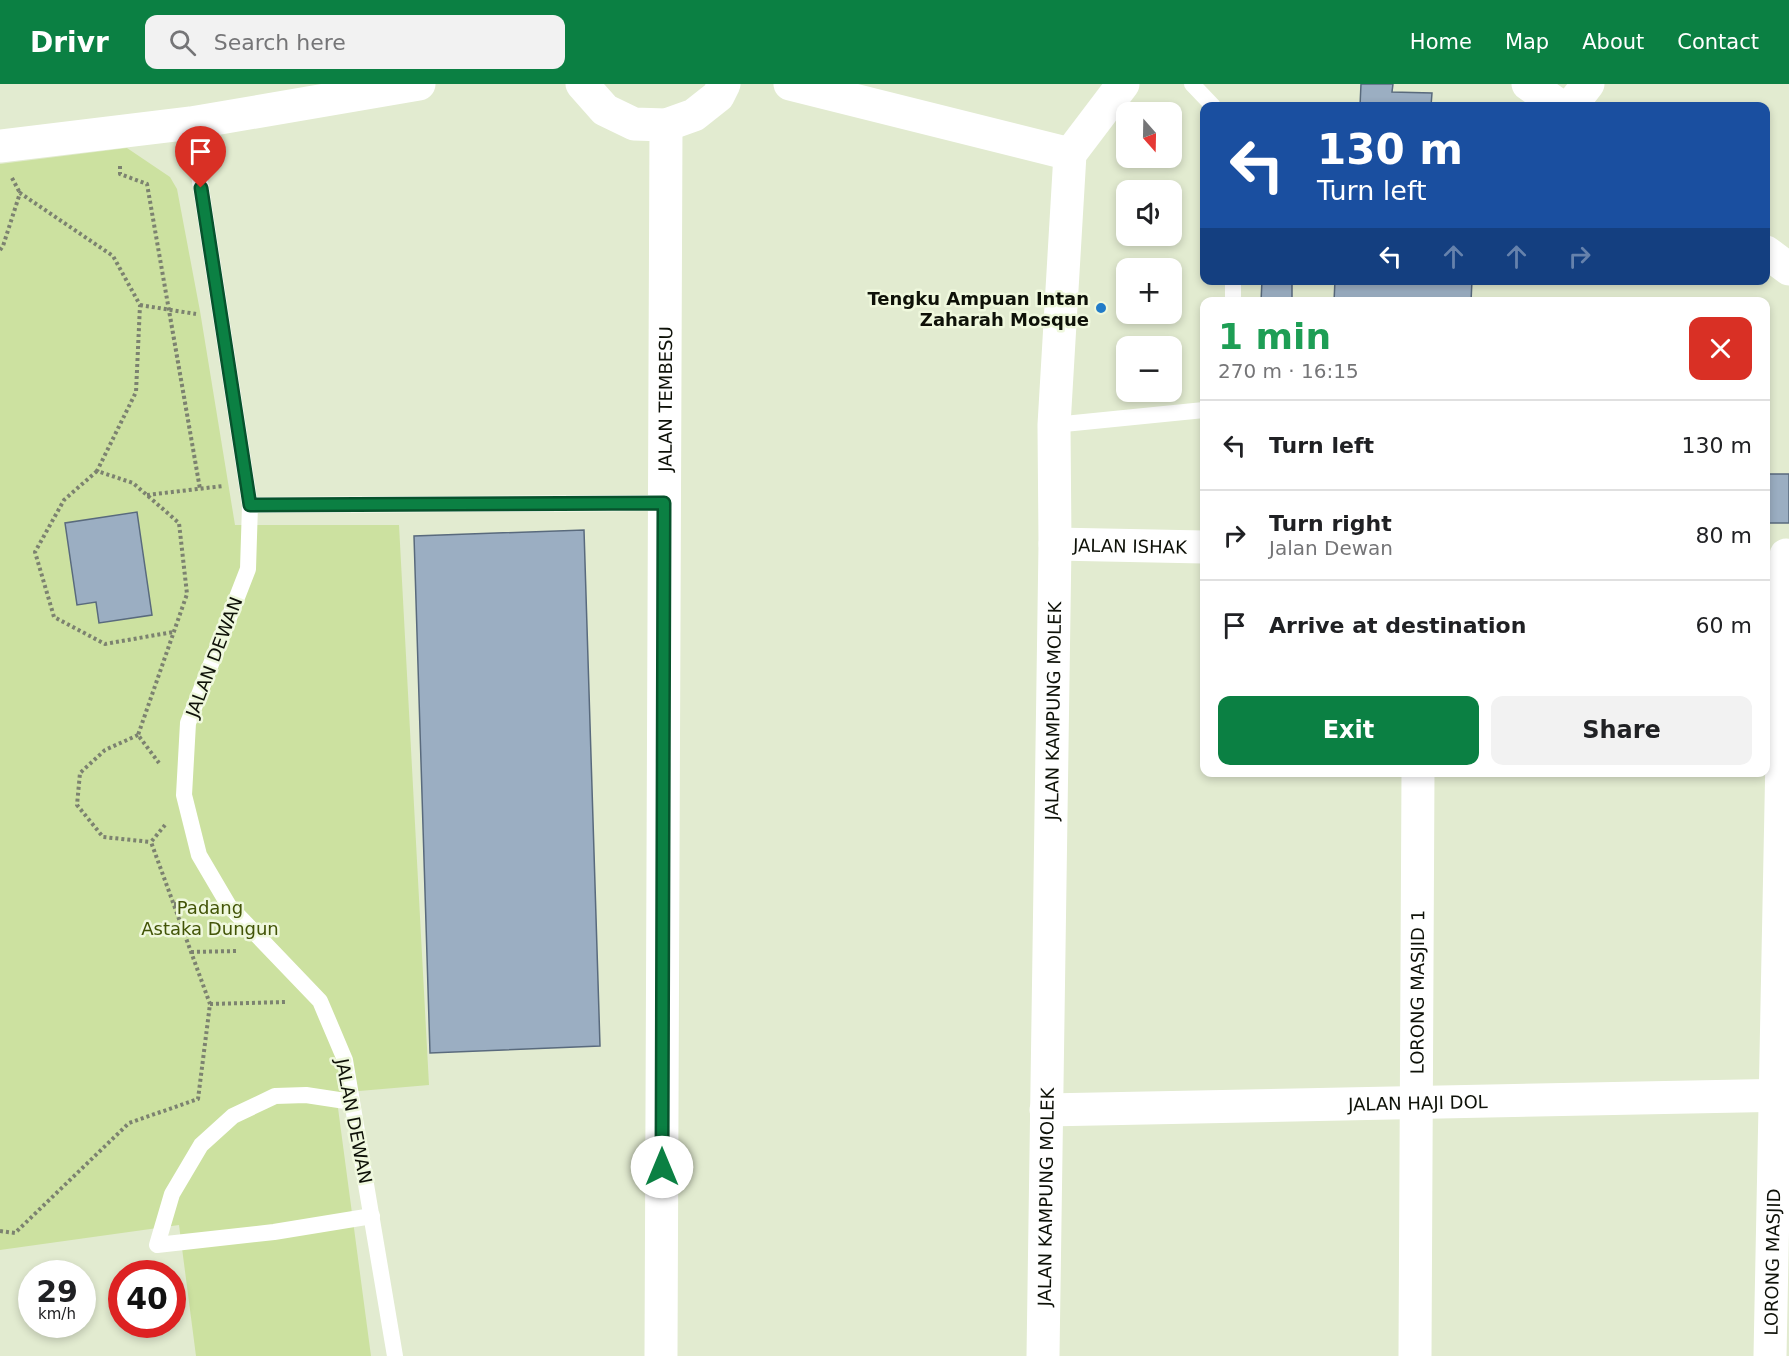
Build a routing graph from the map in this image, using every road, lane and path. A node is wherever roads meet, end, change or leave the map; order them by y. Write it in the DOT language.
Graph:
graph roads {
  1 [pos="419,84"];
  2 [pos="582,84"];
  3 [pos="724,84"];
  4 [pos="790,84"];
  5 [pos="1123,84"];
  6 [pos="1192,84"];
  7 [pos="1528,84"];
  8 [pos="1588,84"];
  9 [pos="1209,102"];
  10 [pos="1554,102"];
  11 [pos="1574,102"];
  12 [pos="191,123"];
  13 [pos="666,125"];
  14 [pos="118,132"];
  15 [pos="0,146"];
  16 [pos="1070,154"];
  17 [pos="0,250"];
  18 [pos="1770,255"];
  19 [pos="1789,269"];
  20 [pos="140,305"];
  21 [pos="169,310"];
  22 [pos="220,318"];
  23 [pos="1200,410"];
  24 [pos="1054,425"];
  25 [pos="97,471"];
  26 [pos="246,483"];
  27 [pos="200,489"];
  28 [pos="147,495"];
  29 [pos="664,503"];
  30 [pos="250,505"];
  31 [pos="1054,544"];
  32 [pos="1200,548"];
  33 [pos="1780,555"];
  34 [pos="173,632"];
  35 [pos="138,735"];
  36 [pos="160,763"];
  37 [pos="1418,777"];
  38 [pos="165,824"];
  39 [pos="151,842"];
  40 [pos="269,950"];
  41 [pos="191,952"];
  42 [pos="320,1001"];
  43 [pos="210,1004"];
  44 [pos="1782,1095"];
  45 [pos="352,1102"];
  46 [pos="1416,1102"];
  47 [pos="1046,1110"];
  48 [pos="372,1216"];
  49 [pos="0,1231"];
  50 [pos="395,1356"];
  51 [pos="661,1356"];
  52 [pos="1043,1356"];
  53 [pos="1415,1356"];
  54 [pos="1770,1356"];
  1 -- 12 [label="street"];
  2 -- 13 [label="street"];
  3 -- 13 [label="street"];
  4 -- 16 [label="street"];
  5 -- 16 [label="street"];
  6 -- 9 [label="lane"];
  7 -- 10 [label="street"];
  8 -- 11 [label="street"];
  12 -- 14 [label="street"];
  12 -- 22 [label="lane, JALAN DEWAN"];
  13 -- 29 [label="street, JALAN TEMBESU"];
  14 -- 15 [label="street"];
  14 -- 27 [label="path"];
  16 -- 24 [label="street, JALAN KAMPUNG MOLEK"];
  17 -- 20 [label="path"];
  18 -- 19 [label="street"];
  20 -- 21 [label="path"];
  20 -- 25 [label="path"];
  21 -- 22 [label="path"];
  21 -- 27 [label="path"];
  22 -- 26 [label="lane, JALAN DEWAN"];
  23 -- 24 [label="lane"];
  24 -- 31 [label="street, JALAN KAMPUNG MOLEK"];
  25 -- 28 [label="path"];
  25 -- 34 [label="path"];
  26 -- 27 [label="path"];
  26 -- 30 [label="lane, JALAN DEWAN"];
  27 -- 28 [label="path"];
  28 -- 34 [label="path"];
  29 -- 30 [label="lane"];
  29 -- 51 [label="street, JALAN TEMBESU"];
  30 -- 40 [label="lane, JALAN DEWAN"];
  31 -- 32 [label="street, JALAN ISHAK"];
  31 -- 47 [label="street, JALAN KAMPUNG MOLEK"];
  33 -- 44 [label="street, LORONG MASJID"];
  34 -- 35 [label="path"];
  35 -- 36 [label="path"];
  35 -- 39 [label="path"];
  37 -- 46 [label="street, LORONG MASJID 1"];
  38 -- 39 [label="path"];
  39 -- 41 [label="path"];
  40 -- 41 [label="path"];
  40 -- 42 [label="lane, JALAN DEWAN"];
  41 -- 43 [label="path"];
  42 -- 43 [label="path"];
  42 -- 45 [label="lane, JALAN DEWAN"];
  43 -- 49 [label="path"];
  44 -- 46 [label="street, JALAN HAJI DOL"];
  44 -- 54 [label="street, LORONG MASJID"];
  45 -- 48 [label="lane, JALAN DEWAN"];
  45 -- 48 [label="lane"];
  46 -- 47 [label="street, JALAN HAJI DOL"];
  46 -- 53 [label="street, LORONG MASJID 1"];
  47 -- 52 [label="street, JALAN KAMPUNG MOLEK"];
  48 -- 50 [label="lane, JALAN DEWAN"];
}
